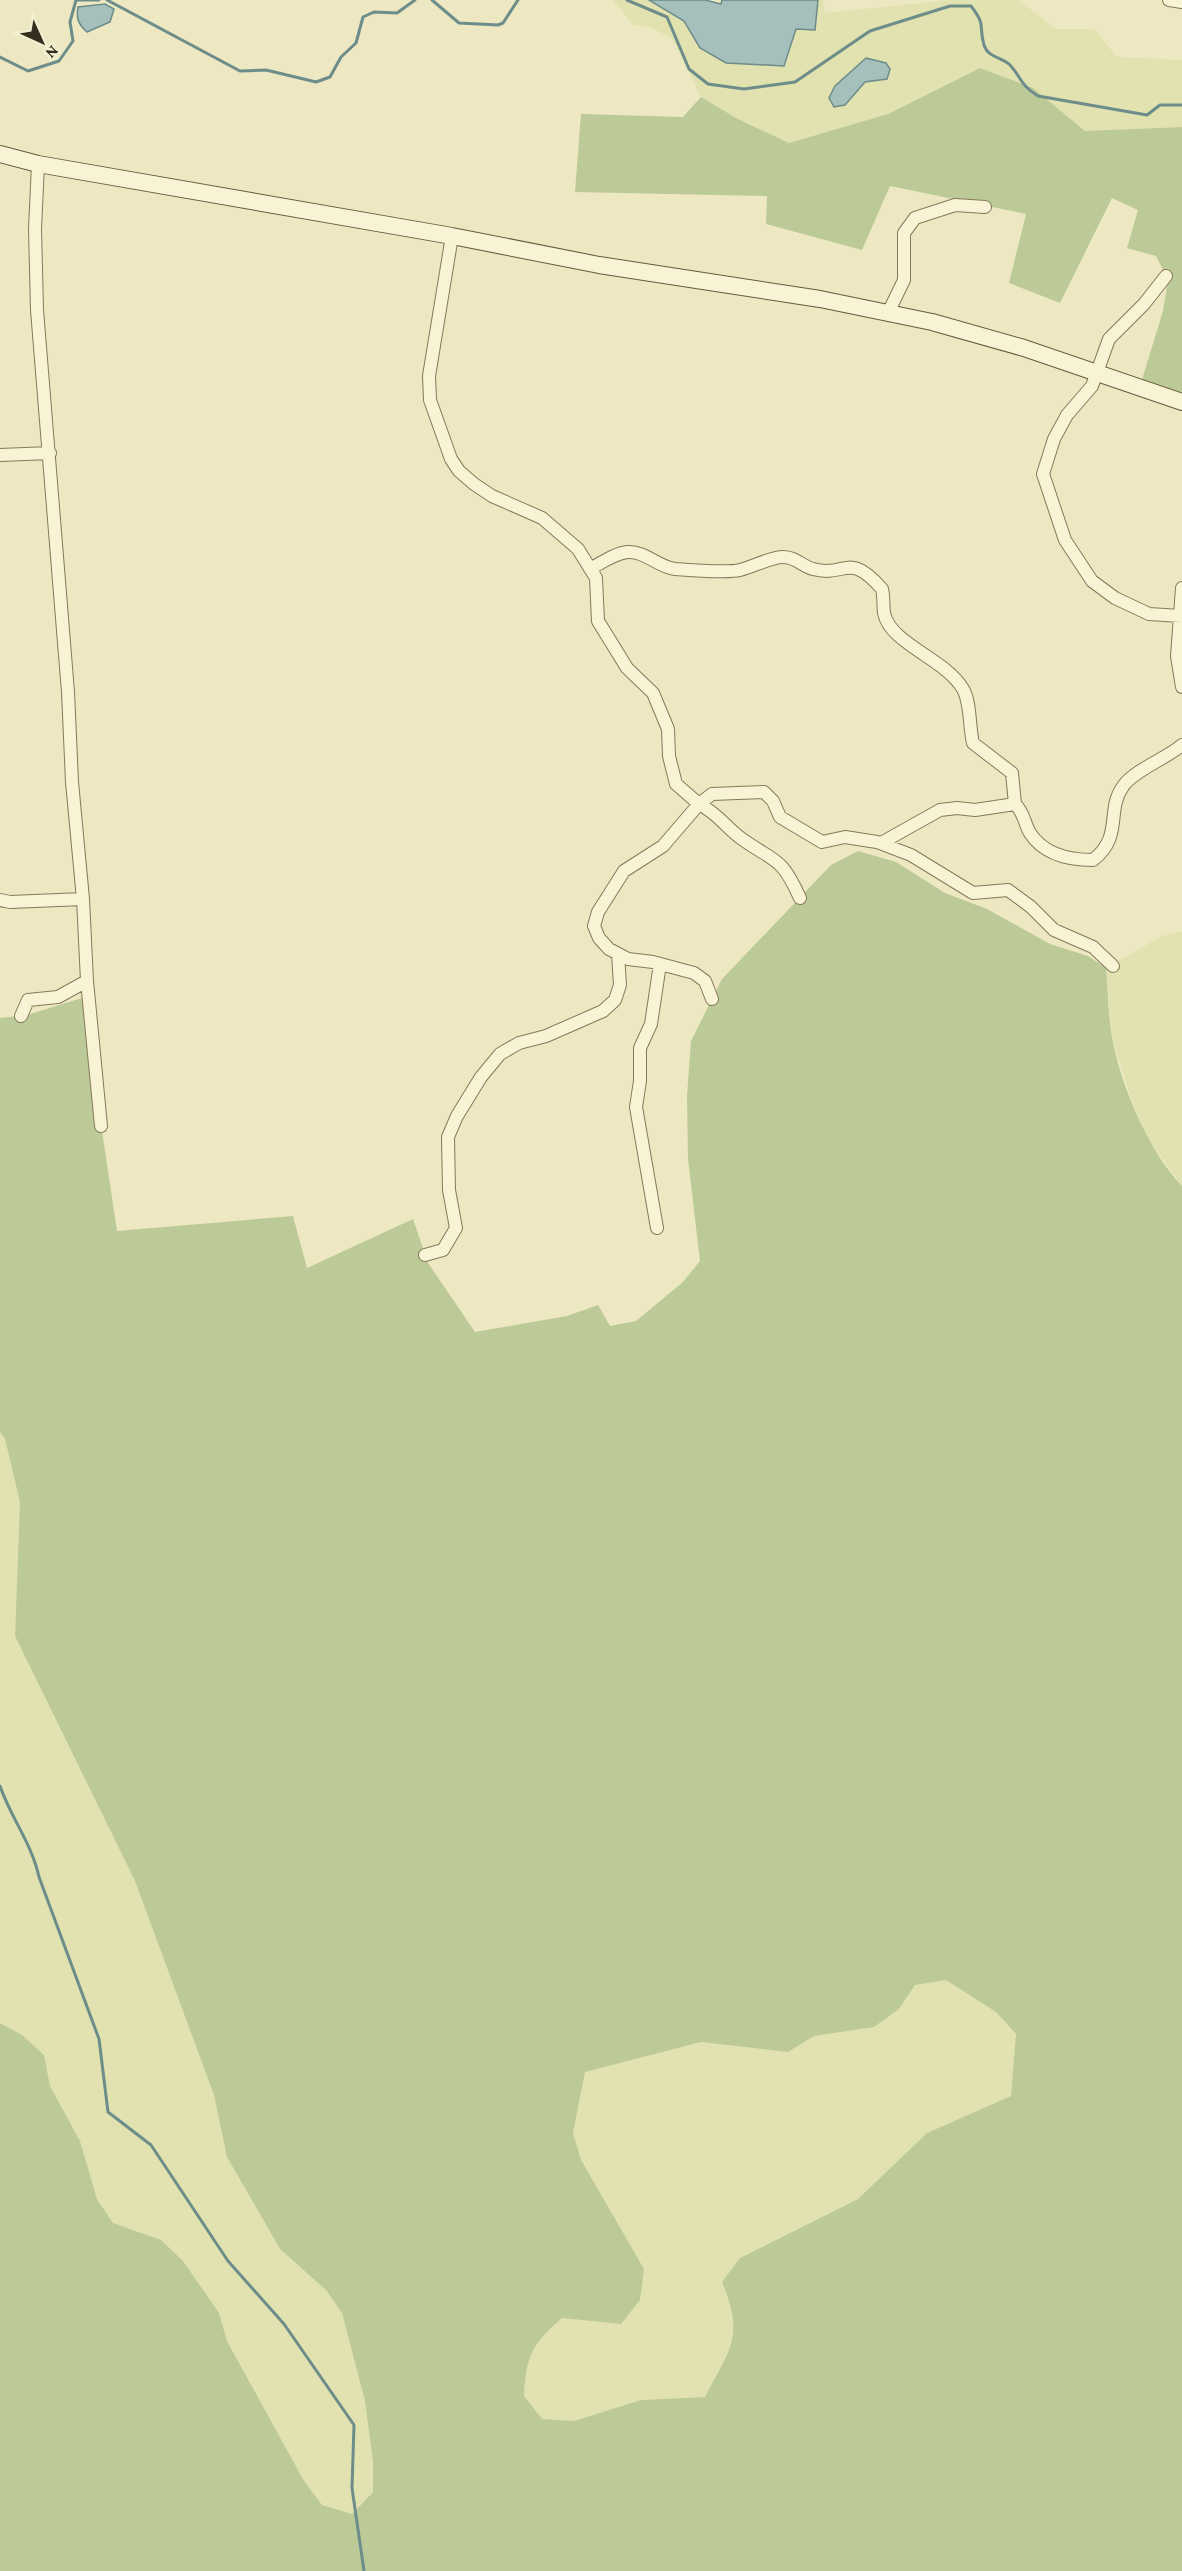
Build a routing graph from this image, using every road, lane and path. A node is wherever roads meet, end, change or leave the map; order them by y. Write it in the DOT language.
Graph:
graph roads {
  1 [pos="0,154"];
  2 [pos="38,164"];
  3 [pos="985,207"];
  4 [pos="452,236"];
  5 [pos="1166,276"];
  6 [pos="888,314"];
  7 [pos="1097,373"];
  8 [pos="1182,402"];
  9 [pos="50,453"];
  10 [pos="0,455"];
  11 [pos="590,569"];
  12 [pos="1182,588"];
  13 [pos="1181,616"];
  14 [pos="1182,687"];
  15 [pos="1182,745"];
  16 [pos="699,804"];
  17 [pos="1015,804"];
  18 [pos="881,843"];
  19 [pos="800,898"];
  20 [pos="84,899"];
  21 [pos="0,900"];
  22 [pos="618,954"];
  23 [pos="660,964"];
  24 [pos="1113,966"];
  25 [pos="87,981"];
  26 [pos="711,999"];
  27 [pos="21,1016"];
  28 [pos="101,1126"];
  29 [pos="657,1228"];
  30 [pos="425,1254"];
  1 -- 2 [label="main road"];
  2 -- 4 [label="main road"];
  2 -- 9 [label="street"];
  3 -- 6 [label="street"];
  4 -- 6 [label="main road"];
  4 -- 11 [label="street"];
  5 -- 7 [label="street"];
  6 -- 7 [label="main road"];
  7 -- 8 [label="main road"];
  7 -- 13 [label="street"];
  9 -- 10 [label="street"];
  9 -- 20 [label="street"];
  11 -- 16 [label="street"];
  11 -- 17 [label="street"];
  12 -- 13 [label="street"];
  13 -- 14 [label="street"];
  15 -- 17 [label="street"];
  16 -- 18 [label="street"];
  16 -- 19 [label="street"];
  16 -- 22 [label="street"];
  17 -- 18 [label="street"];
  18 -- 24 [label="street"];
  20 -- 21 [label="street"];
  20 -- 25 [label="street"];
  22 -- 23 [label="street"];
  22 -- 30 [label="street"];
  23 -- 26 [label="street"];
  23 -- 29 [label="street"];
  25 -- 27 [label="street"];
  25 -- 28 [label="street"];
}
